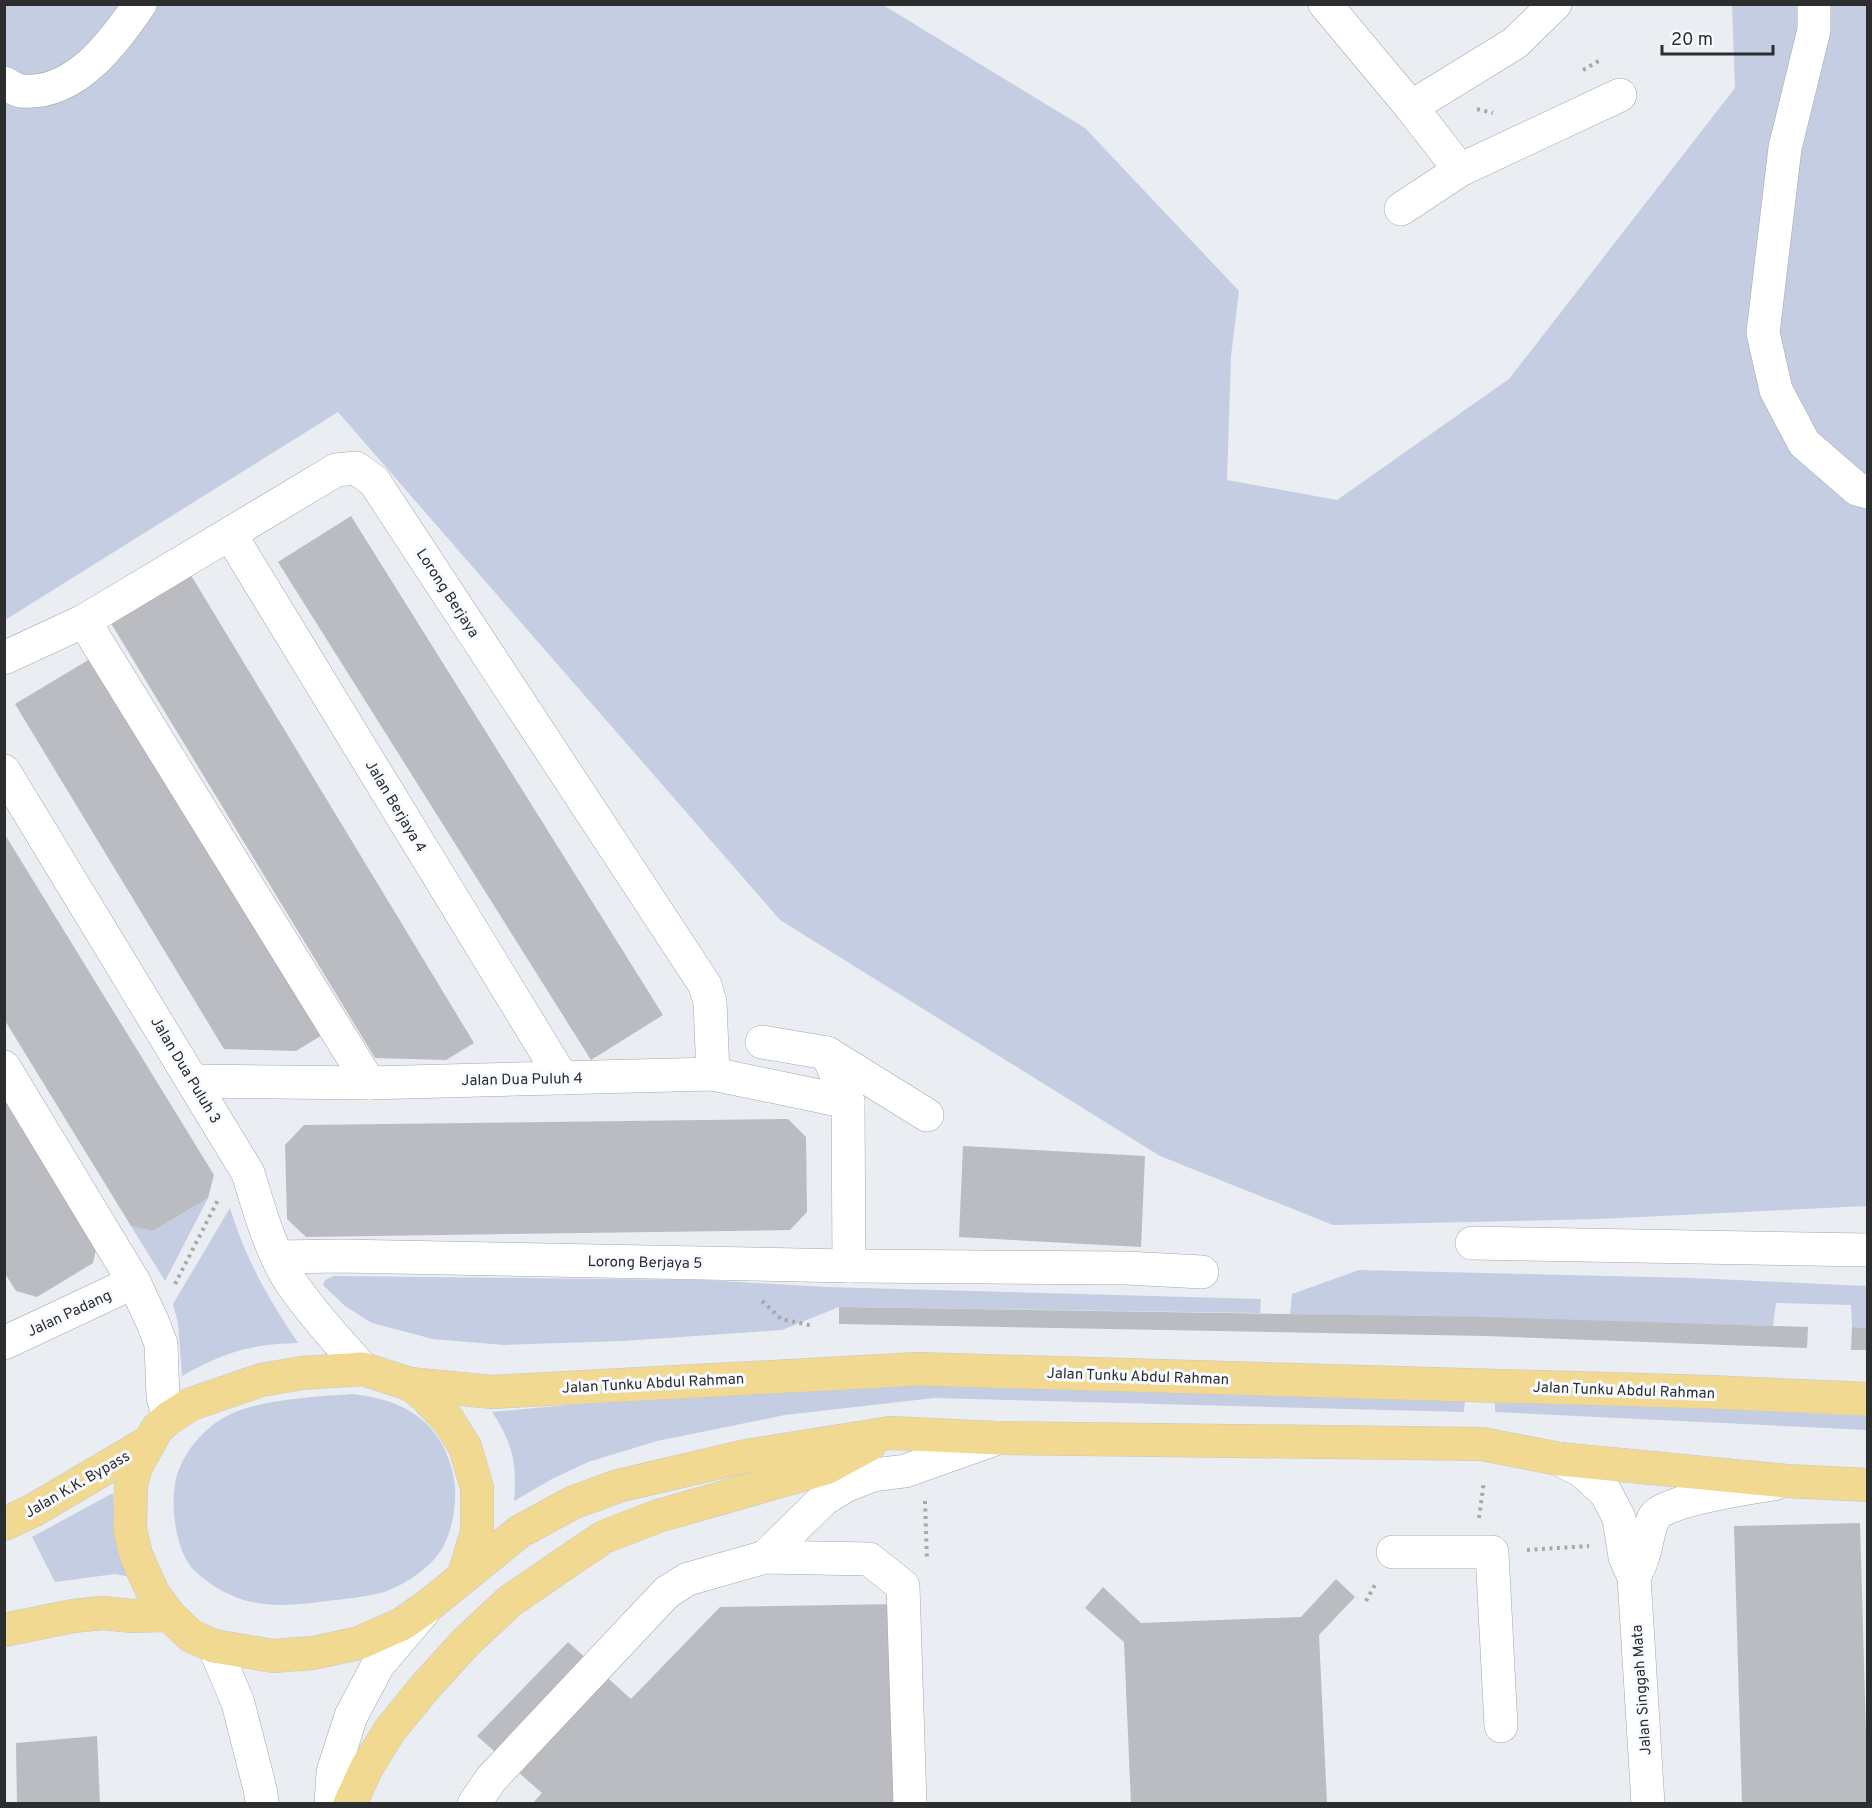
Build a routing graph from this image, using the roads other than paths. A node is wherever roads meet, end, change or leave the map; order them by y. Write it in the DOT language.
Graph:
graph roads {
  1 [pos="140,4"];
  2 [pos="1325,4"];
  3 [pos="1555,4"];
  4 [pos="1814,4"];
  5 [pos="4,83"];
  6 [pos="1620,95"];
  7 [pos="1423,100"];
  8 [pos="1460,170"];
  9 [pos="1401,209"];
  10 [pos="1868,492"];
  11 [pos="230,534"];
  12 [pos="84,621"];
  13 [pos="4,658"];
  14 [pos="4,771"];
  15 [pos="762,1042"];
  16 [pos="827,1053"];
  17 [pos="4,1067"];
  18 [pos="713,1074"];
  19 [pos="562,1078"];
  20 [pos="194,1081"];
  21 [pos="369,1083"];
  22 [pos="848,1102"];
  23 [pos="927,1115"];
  24 [pos="1472,1243"];
  25 [pos="1868,1250"];
  26 [pos="278,1257"];
  27 [pos="849,1266"];
  28 [pos="1202,1272"];
  29 [pos="134,1282"];
  30 [pos="4,1343"];
  31 [pos="363,1369"];
  32 [pos="410,1384"];
  33 [pos="1868,1399"];
  34 [pos="159,1430"];
  35 [pos="890,1433"];
  36 [pos="998,1438"];
  37 [pos="1559,1459"];
  38 [pos="1787,1481"];
  39 [pos="1868,1485"];
  40 [pos="4,1524"];
  41 [pos="1393,1552"];
  42 [pos="765,1557"];
  43 [pos="464,1575"];
  44 [pos="1634,1577"];
  45 [pos="429,1605"];
  46 [pos="169,1615"];
  47 [pos="4,1630"];
  48 [pos="214,1646"];
  49 [pos="1501,1726"];
  50 [pos="262,1803"];
  51 [pos="331,1803"];
  52 [pos="350,1803"];
  53 [pos="474,1803"];
  54 [pos="910,1803"];
  55 [pos="1648,1803"];
  1 -- 5 [label="street"];
  2 -- 7 [label="street"];
  3 -- 7 [label="street"];
  4 -- 10 [label="street"];
  6 -- 8 [label="street"];
  7 -- 8 [label="street"];
  8 -- 9 [label="street"];
  11 -- 12 [label="street, Lorong Berjaya"];
  11 -- 18 [label="street, Lorong Berjaya"];
  11 -- 19 [label="street, Jalan Berjaya 4"];
  12 -- 13 [label="street, Lorong Berjaya"];
  12 -- 21 [label="street"];
  14 -- 20 [label="street, Jalan Dua Puluh 3"];
  15 -- 16 [label="street"];
  16 -- 22 [label="street"];
  16 -- 23 [label="street"];
  17 -- 29 [label="street"];
  18 -- 19 [label="street, Jalan Dua Puluh 4"];
  18 -- 22 [label="street, Jalan Dua Puluh 4"];
  19 -- 21 [label="street, Jalan Dua Puluh 4"];
  20 -- 21 [label="street, Jalan Dua Puluh 4"];
  20 -- 26 [label="street, Jalan Dua Puluh 3"];
  22 -- 27 [label="street"];
  24 -- 25 [label="street"];
  26 -- 27 [label="street, Lorong Berjaya 5"];
  26 -- 31 [label="street, Jalan Dua Puluh 3"];
  27 -- 28 [label="street, Lorong Berjaya 5"];
  29 -- 30 [label="street, Jalan Padang"];
  29 -- 34 [label="street"];
  31 -- 32 [label="main road"];
  31 -- 34 [label="main road, Jalan K.K. Bypass"];
  32 -- 33 [label="main road, Jalan Tunku Abdul Rahman"];
  32 -- 43 [label="main road"];
  34 -- 40 [label="main road, Jalan K.K. Bypass"];
  34 -- 46 [label="main road"];
  35 -- 36 [label="main road"];
  35 -- 43 [label="main road"];
  35 -- 52 [label="main road"];
  36 -- 37 [label="main road"];
  36 -- 42 [label="street"];
  37 -- 38 [label="main road"];
  37 -- 44 [label="street, Jalan Singgah Mata"];
  38 -- 39 [label="main road"];
  38 -- 44 [label="street, Jalan Singgah Mata"];
  41 -- 49 [label="street"];
  42 -- 53 [label="street"];
  42 -- 54 [label="street"];
  43 -- 45 [label="main road"];
  44 -- 55 [label="street, Jalan Singgah Mata"];
  45 -- 48 [label="main road"];
  45 -- 51 [label="street"];
  46 -- 47 [label="main road"];
  46 -- 48 [label="main road"];
  48 -- 50 [label="street"];
}
